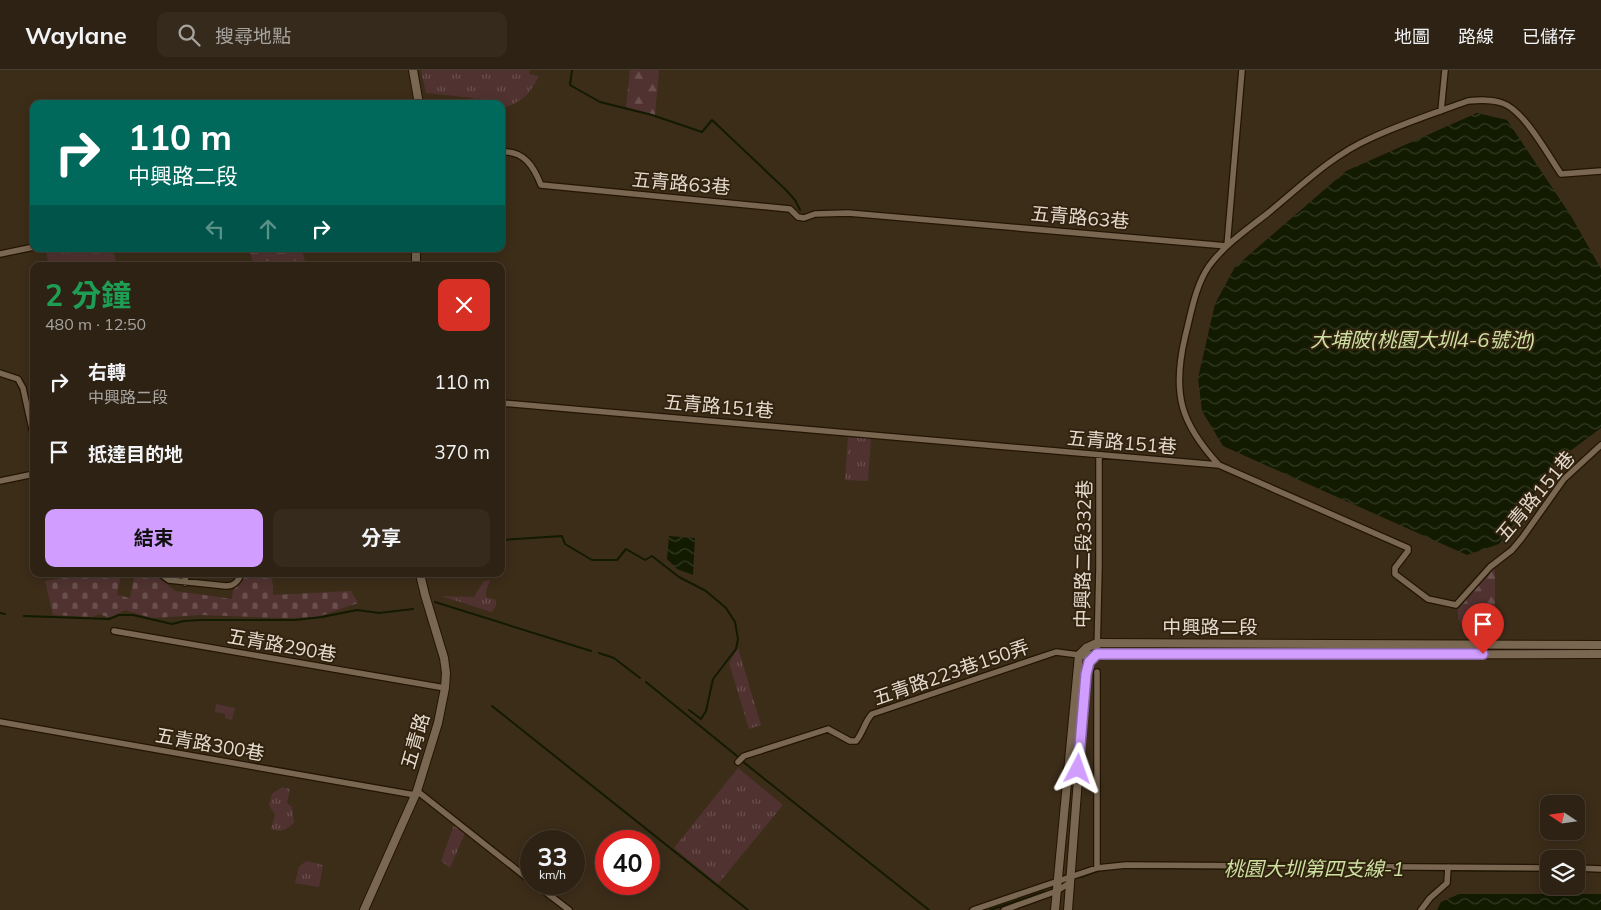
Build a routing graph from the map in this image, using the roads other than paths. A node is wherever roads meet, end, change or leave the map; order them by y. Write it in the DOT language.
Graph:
graph roads {
  1 [pos="413,70"];
  2 [pos="1242,70"];
  3 [pos="1445,70"];
  4 [pos="418,100"];
  5 [pos="1441,111"];
  6 [pos="505,152"];
  7 [pos="1601,171"];
  8 [pos="1227,246"];
  9 [pos="30,248"];
  10 [pos="0,254"];
  11 [pos="0,373"];
  12 [pos="505,403"];
  13 [pos="30,420"];
  14 [pos="1601,445"];
  15 [pos="1099,455"];
  16 [pos="1219,465"];
  17 [pos="30,475"];
  18 [pos="0,481"];
  19 [pos="165,577"];
  20 [pos="186,577"];
  21 [pos="240,577"];
  22 [pos="421,577"];
  23 [pos="185,583"];
  24 [pos="114,631"];
  25 [pos="1097,643"];
  26 [pos="1316,643"];
  27 [pos="1530,645"];
  28 [pos="1601,645"];
  29 [pos="1097,654"];
  30 [pos="1316,654"];
  31 [pos="1530,654"];
  32 [pos="1601,654"];
  33 [pos="1079,655"];
  34 [pos="1097,672"];
  35 [pos="445,688"];
  36 [pos="0,722"];
  37 [pos="738,762"];
  38 [pos="416,793"];
  39 [pos="1097,868"];
  40 [pos="1540,868"];
  41 [pos="1585,868"];
  42 [pos="1601,868"];
  43 [pos="1447,870"];
  44 [pos="520,873"];
  45 [pos="1071,878"];
  46 [pos="1058,882"];
  47 [pos="1057,891"];
  48 [pos="549,895"];
  49 [pos="1070,909"];
  50 [pos="364,910"];
  51 [pos="568,910"];
  52 [pos="973,910"];
  53 [pos="1004,910"];
  54 [pos="1055,910"];
  55 [pos="1421,910"];
  1 -- 4 [label="street"];
  2 -- 8 [label="street"];
  3 -- 5 [label="street"];
  5 -- 7 [label="street"];
  5 -- 8 [label="street"];
  6 -- 8 [label="street, 五青路63巷"];
  8 -- 16 [label="street"];
  9 -- 10 [label="street"];
  11 -- 13 [label="street"];
  12 -- 15 [label="street, 五青路151巷"];
  14 -- 16 [label="street, 五青路151巷"];
  15 -- 16 [label="street, 五青路151巷"];
  15 -- 25 [label="street, 中興路二段332巷"];
  17 -- 18 [label="street"];
  19 -- 23 [label="street"];
  20 -- 23 [label="street"];
  21 -- 23 [label="street"];
  22 -- 35 [label="street, 五青路"];
  24 -- 35 [label="street, 五青路290巷"];
  25 -- 26 [label="street, 中興路二段"];
  25 -- 29 [label="street, 中興路二段332巷"];
  25 -- 33 [label="street"];
  26 -- 27 [label="street, 中興路二段"];
  26 -- 30 [label="street"];
  27 -- 28 [label="street, 中興路二段"];
  27 -- 31 [label="street"];
  29 -- 30 [label="street, 中興路二段"];
  29 -- 33 [label="street, 中興路二段"];
  29 -- 45 [label="street"];
  30 -- 31 [label="street, 中興路二段"];
  31 -- 32 [label="street, 中興路二段"];
  33 -- 37 [label="street, 五青路223巷150弄"];
  33 -- 46 [label="street"];
  34 -- 39 [label="street"];
  35 -- 38 [label="street, 五青路"];
  36 -- 38 [label="street, 五青路300巷"];
  38 -- 44 [label="street"];
  38 -- 50 [label="street, 五青路"];
  39 -- 43 [label="street"];
  39 -- 45 [label="street"];
  40 -- 43 [label="street"];
  41 -- 42 [label="street"];
  43 -- 55 [label="street"];
  45 -- 46 [label="street"];
  45 -- 47 [label="street"];
  45 -- 49 [label="street"];
  46 -- 47 [label="street"];
  46 -- 52 [label="street"];
  47 -- 53 [label="street"];
  47 -- 54 [label="street"];
  48 -- 51 [label="street"];
}
